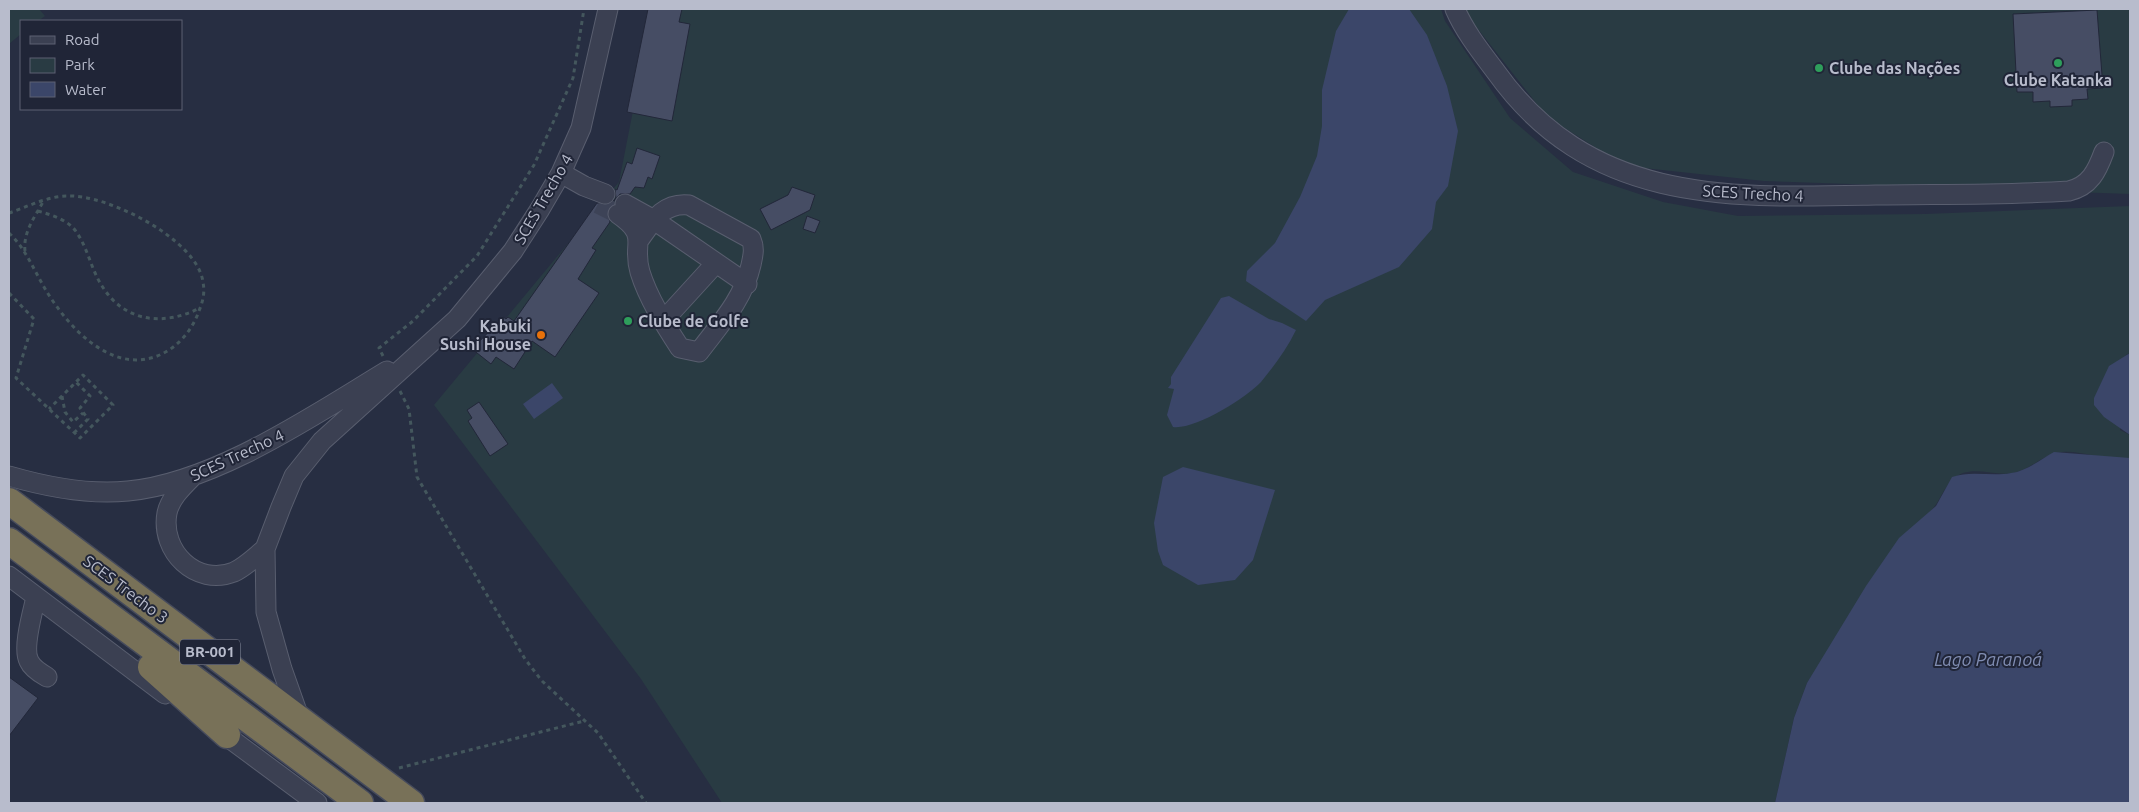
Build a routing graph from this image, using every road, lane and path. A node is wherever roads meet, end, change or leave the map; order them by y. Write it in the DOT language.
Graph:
graph roads {
  1 [pos="584,9"];
  2 [pos="608,9"];
  3 [pos="1455,9"];
  4 [pos="2104,152"];
  5 [pos="560,173"];
  6 [pos="602,199"];
  7 [pos="42,202"];
  8 [pos="38,211"];
  9 [pos="9,213"];
  10 [pos="654,220"];
  11 [pos="9,233"];
  12 [pos="639,240"];
  13 [pos="25,252"];
  14 [pos="715,264"];
  15 [pos="747,284"];
  16 [pos="9,292"];
  17 [pos="200,307"];
  18 [pos="663,321"];
  19 [pos="391,373"];
  20 [pos="76,382"];
  21 [pos="62,396"];
  22 [pos="48,409"];
  23 [pos="83,413"];
  24 [pos="74,433"];
  25 [pos="9,476"];
  26 [pos="191,478"];
  27 [pos="9,501"];
  28 [pos="9,541"];
  29 [pos="265,549"];
  30 [pos="9,576"];
  31 [pos="36,597"];
  32 [pos="100,611"];
  33 [pos="47,677"];
  34 [pos="300,720"];
  35 [pos="585,721"];
  36 [pos="227,736"];
  37 [pos="373,774"];
  38 [pos="317,803"];
  39 [pos="360,803"];
  40 [pos="411,803"];
  41 [pos="646,803"];
  1 -- 19 [label="path"];
  2 -- 5 [label="street, SCES Trecho 4"];
  3 -- 4 [label="street, SCES Trecho 4"];
  5 -- 6 [label="street"];
  5 -- 19 [label="street, SCES Trecho 4"];
  7 -- 8 [label="path"];
  7 -- 9 [label="path"];
  7 -- 17 [label="path"];
  8 -- 13 [label="path"];
  8 -- 17 [label="path"];
  10 -- 12 [label="street"];
  10 -- 12 [label="street"];
  10 -- 14 [label="street"];
  10 -- 15 [label="street"];
  11 -- 13 [label="path"];
  12 -- 18 [label="street"];
  13 -- 17 [label="path"];
  14 -- 15 [label="street"];
  14 -- 18 [label="street"];
  15 -- 18 [label="street"];
  16 -- 22 [label="path"];
  19 -- 26 [label="street, SCES Trecho 4"];
  19 -- 29 [label="street, SCES Trecho 4"];
  19 -- 35 [label="path"];
  20 -- 21 [label="path"];
  20 -- 23 [label="path"];
  20 -- 24 [label="path"];
  21 -- 22 [label="path"];
  21 -- 23 [label="path"];
  22 -- 24 [label="path"];
  23 -- 24 [label="path"];
  25 -- 26 [label="street, SCES Trecho 4"];
  26 -- 29 [label="street"];
  27 -- 34 [label="highway, SCES Trecho 3 / BR-001"];
  28 -- 32 [label="highway, SCES Trecho 3 / BR-001"];
  29 -- 34 [label="street, SCES Trecho 4"];
  30 -- 31 [label="street"];
  31 -- 33 [label="street"];
  31 -- 36 [label="street"];
  32 -- 36 [label="highway"];
  32 -- 39 [label="highway, SCES Trecho 3 / BR-001"];
  34 -- 37 [label="highway, SCES Trecho 3 / BR-001"];
  35 -- 37 [label="path"];
  35 -- 41 [label="path"];
  36 -- 38 [label="street"];
  37 -- 40 [label="highway, SCES Trecho 3 / BR-001"];
}
